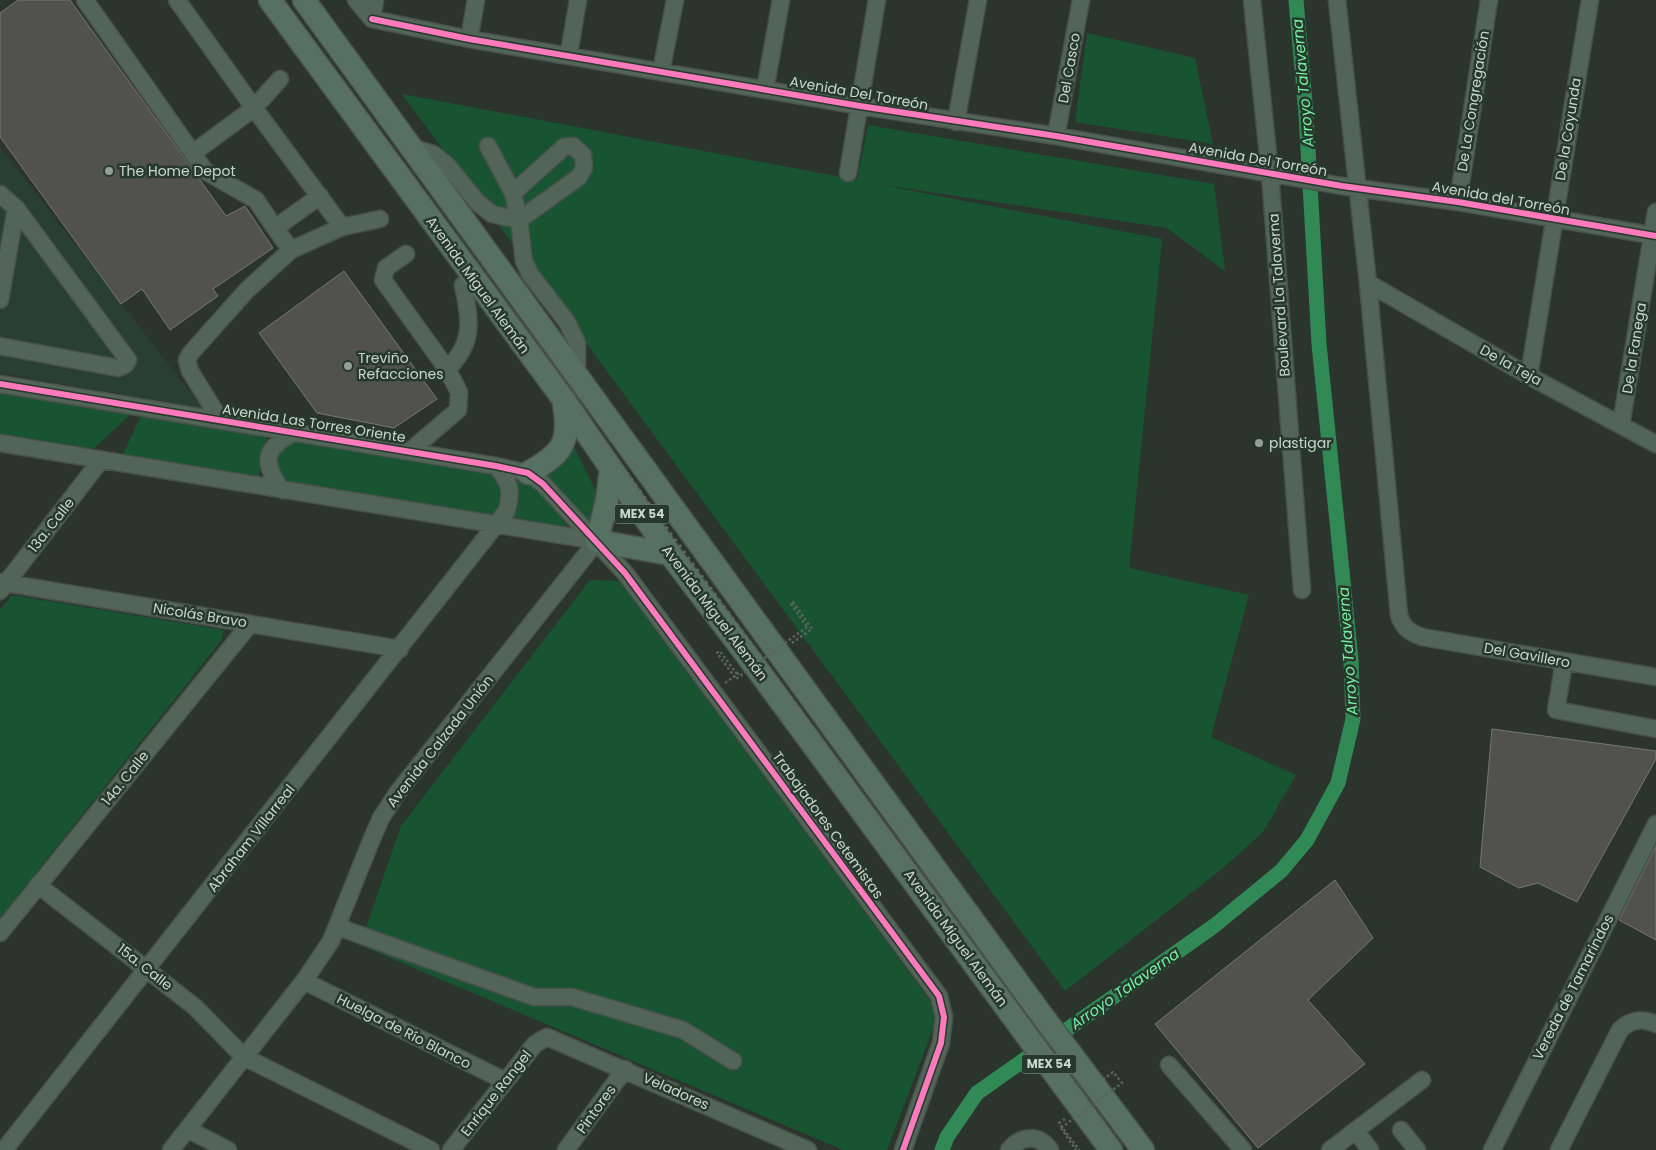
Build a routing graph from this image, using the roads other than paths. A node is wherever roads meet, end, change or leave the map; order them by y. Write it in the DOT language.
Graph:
graph roads {
  1 [pos="85,0"];
  2 [pos="177,0"];
  3 [pos="270,0"];
  4 [pos="304,0"];
  5 [pos="324,0"];
  6 [pos="356,0"];
  7 [pos="375,0"];
  8 [pos="476,0"];
  9 [pos="578,0"];
  10 [pos="674,0"];
  11 [pos="781,0"];
  12 [pos="877,0"];
  13 [pos="978,0"];
  14 [pos="1081,0"];
  15 [pos="1252,0"];
  16 [pos="1336,0"];
  17 [pos="1489,0"];
  18 [pos="1590,0"];
  19 [pos="372,19"];
  20 [pos="469,39"];
  21 [pos="569,54"];
  22 [pos="351,63"];
  23 [pos="661,72"];
  24 [pos="280,79"];
  25 [pos="765,90"];
  26 [pos="860,106"];
  27 [pos="254,108"];
  28 [pos="956,122"];
  29 [pos="1056,136"];
  30 [pos="411,146"];
  31 [pos="488,146"];
  32 [pos="193,153"];
  33 [pos="848,173"];
  34 [pos="1270,174"];
  35 [pos="1350,186"];
  36 [pos="513,193"];
  37 [pos="0,194"];
  38 [pos="320,196"];
  39 [pos="1458,202"];
  40 [pos="16,208"];
  41 [pos="1656,212"];
  42 [pos="380,219"];
  43 [pos="519,220"];
  44 [pos="1554,220"];
  45 [pos="342,227"];
  46 [pos="275,228"];
  47 [pos="1654,236"];
  48 [pos="291,250"];
  49 [pos="406,254"];
  50 [pos="462,280"];
  51 [pos="1368,283"];
  52 [pos="0,300"];
  53 [pos="0,346"];
  54 [pos="447,369"];
  55 [pos="578,376"];
  56 [pos="1529,376"];
  57 [pos="0,384"];
  58 [pos="564,400"];
  59 [pos="221,421"];
  60 [pos="1621,424"];
  61 [pos="293,433"];
  62 [pos="0,443"];
  63 [pos="1656,444"];
  64 [pos="410,451"];
  65 [pos="101,460"];
  66 [pos="496,466"];
  67 [pos="611,468"];
  68 [pos="528,473"];
  69 [pos="282,490"];
  70 [pos="496,525"];
  71 [pos="597,541"];
  72 [pos="670,554"];
  73 [pos="2,585"];
  74 [pos="1302,590"];
  75 [pos="250,624"];
  76 [pos="400,649"];
  77 [pos="1564,662"];
  78 [pos="1656,677"];
  79 [pos="1656,728"];
  80 [pos="1656,824"];
  81 [pos="38,885"];
  82 [pos="338,927"];
  83 [pos="0,933"];
  84 [pos="148,969"];
  85 [pos="304,980"];
  86 [pos="1656,1024"];
  87 [pos="543,1038"];
  88 [pos="244,1057"];
  89 [pos="733,1061"];
  90 [pos="1169,1065"];
  91 [pos="625,1069"];
  92 [pos="1422,1080"];
  93 [pos="505,1081"];
  94 [pos="187,1129"];
  95 [pos="1401,1130"];
  96 [pos="1356,1131"];
  97 [pos="573,1148"];
  98 [pos="4,1150"];
  99 [pos="171,1150"];
  100 [pos="228,1150"];
  101 [pos="431,1150"];
  102 [pos="451,1150"];
  103 [pos="808,1150"];
  104 [pos="903,1150"];
  105 [pos="1009,1150"];
  106 [pos="1050,1150"];
  107 [pos="1111,1150"];
  108 [pos="1143,1150"];
  109 [pos="1242,1150"];
  110 [pos="1330,1150"];
  111 [pos="1370,1150"];
  112 [pos="1418,1150"];
  113 [pos="1492,1150"];
  114 [pos="1559,1150"];
  1 -- 32 [label="street"];
  2 -- 27 [label="street"];
  3 -- 50 [label="highway, Avenida Miguel Alemán / MEX 54"];
  4 -- 22 [label="highway, Avenida Miguel Alemán / MEX 54"];
  5 -- 22 [label="highway"];
  6 -- 19 [label="street"];
  7 -- 19 [label="street"];
  8 -- 20 [label="street"];
  9 -- 21 [label="street"];
  10 -- 23 [label="street"];
  11 -- 25 [label="street"];
  12 -- 26 [label="street"];
  13 -- 28 [label="street"];
  14 -- 29 [label="street, Del Casco"];
  15 -- 34 [label="street, Boulevard La Talaverna"];
  16 -- 35 [label="street"];
  17 -- 39 [label="street, De La Congregación"];
  18 -- 44 [label="street, De la Coyunda"];
  19 -- 20 [label="street, Avenida Del Torreón"];
  20 -- 21 [label="street, Avenida Del Torreón"];
  21 -- 23 [label="street, Avenida Del Torreón"];
  22 -- 30 [label="highway, Avenida Miguel Alemán / MEX 54"];
  23 -- 25 [label="street, Avenida Del Torreón"];
  24 -- 27 [label="street"];
  25 -- 26 [label="street, Avenida Del Torreón"];
  26 -- 28 [label="street, Avenida Del Torreón"];
  26 -- 33 [label="street"];
  27 -- 32 [label="street"];
  27 -- 38 [label="street"];
  28 -- 29 [label="street, Avenida Del Torreón"];
  29 -- 34 [label="street, Avenida Del Torreón"];
  30 -- 43 [label="street"];
  30 -- 55 [label="highway, Avenida Miguel Alemán / MEX 54"];
  31 -- 36 [label="street"];
  32 -- 46 [label="street"];
  34 -- 35 [label="street, Avenida Del Torreón"];
  34 -- 74 [label="street, Boulevard La Talaverna"];
  35 -- 39 [label="street, Avenida del Torreón"];
  35 -- 51 [label="street"];
  36 -- 43 [label="street"];
  36 -- 43 [label="street"];
  37 -- 40 [label="street"];
  38 -- 45 [label="street"];
  38 -- 46 [label="street"];
  39 -- 44 [label="street, Avenida del Torreón"];
  40 -- 52 [label="street"];
  40 -- 53 [label="street"];
  41 -- 47 [label="street, De la Fanega"];
  42 -- 45 [label="street"];
  43 -- 55 [label="street"];
  44 -- 47 [label="street, Avenida del Torreón"];
  44 -- 56 [label="street, De la Coyunda"];
  45 -- 48 [label="street"];
  46 -- 48 [label="street"];
  47 -- 60 [label="street, De la Fanega"];
  48 -- 59 [label="street"];
  49 -- 54 [label="street"];
  50 -- 54 [label="street"];
  50 -- 58 [label="highway, Avenida Miguel Alemán / MEX 54"];
  51 -- 56 [label="street, De la Teja"];
  51 -- 77 [label="street, Del Gavillero"];
  54 -- 64 [label="street"];
  55 -- 108 [label="highway, Avenida Miguel Alemán / MEX 54"];
  56 -- 60 [label="street, De la Teja"];
  57 -- 59 [label="street, Avenida Las Torres Oriente"];
  58 -- 67 [label="highway, Avenida Miguel Alemán / MEX 54"];
  58 -- 68 [label="highway"];
  59 -- 61 [label="street, Avenida Las Torres Oriente"];
  60 -- 63 [label="street, De la Teja"];
  61 -- 64 [label="street, Avenida Las Torres Oriente"];
  61 -- 69 [label="street"];
  62 -- 65 [label="street"];
  64 -- 66 [label="street, Avenida Las Torres Oriente"];
  65 -- 69 [label="street"];
  65 -- 73 [label="street, 13a. Calle"];
  66 -- 68 [label="street, Avenida Las Torres Oriente"];
  66 -- 70 [label="street, Abraham Villarreal"];
  67 -- 71 [label="highway"];
  67 -- 72 [label="highway, Avenida Miguel Alemán / MEX 54"];
  68 -- 71 [label="street, Avenida Las Torres Oriente"];
  69 -- 70 [label="street"];
  70 -- 71 [label="street"];
  70 -- 76 [label="street, Abraham Villarreal"];
  71 -- 72 [label="highway"];
  71 -- 82 [label="street, Avenida Calzada Unión"];
  71 -- 104 [label="street, Trabajadores Cetemistas"];
  72 -- 107 [label="highway, Avenida Miguel Alemán / MEX 54"];
  73 -- 75 [label="street, Nicolás Bravo"];
  75 -- 76 [label="street, Nicolás Bravo"];
  75 -- 81 [label="street, 14a. Calle"];
  76 -- 84 [label="street, Abraham Villarreal"];
  77 -- 78 [label="street, Del Gavillero"];
  77 -- 79 [label="street"];
  80 -- 113 [label="street, Vereda de Tamarindos"];
  81 -- 83 [label="street, 14a. Calle"];
  81 -- 84 [label="street, 15a. Calle"];
  82 -- 85 [label="street, Avenida Calzada Unión"];
  82 -- 89 [label="street"];
  84 -- 88 [label="street, 15a. Calle"];
  84 -- 98 [label="street, Abraham Villarreal"];
  85 -- 88 [label="street, Avenida Calzada Unión"];
  85 -- 93 [label="street, Huelga de Río Blanco"];
  86 -- 114 [label="street"];
  87 -- 91 [label="street, Veladores"];
  87 -- 93 [label="street, Enrique Rangel"];
  88 -- 94 [label="street, Avenida Calzada Unión"];
  88 -- 101 [label="street, 15a. Calle"];
  90 -- 109 [label="street"];
  91 -- 97 [label="street, Pintores"];
  91 -- 103 [label="street, Veladores"];
  92 -- 96 [label="street"];
  93 -- 102 [label="street, Enrique Rangel"];
  94 -- 99 [label="street, Avenida Calzada Unión"];
  94 -- 100 [label="street"];
  95 -- 112 [label="street"];
  96 -- 110 [label="street"];
  96 -- 111 [label="street"];
  105 -- 106 [label="street"];
}
